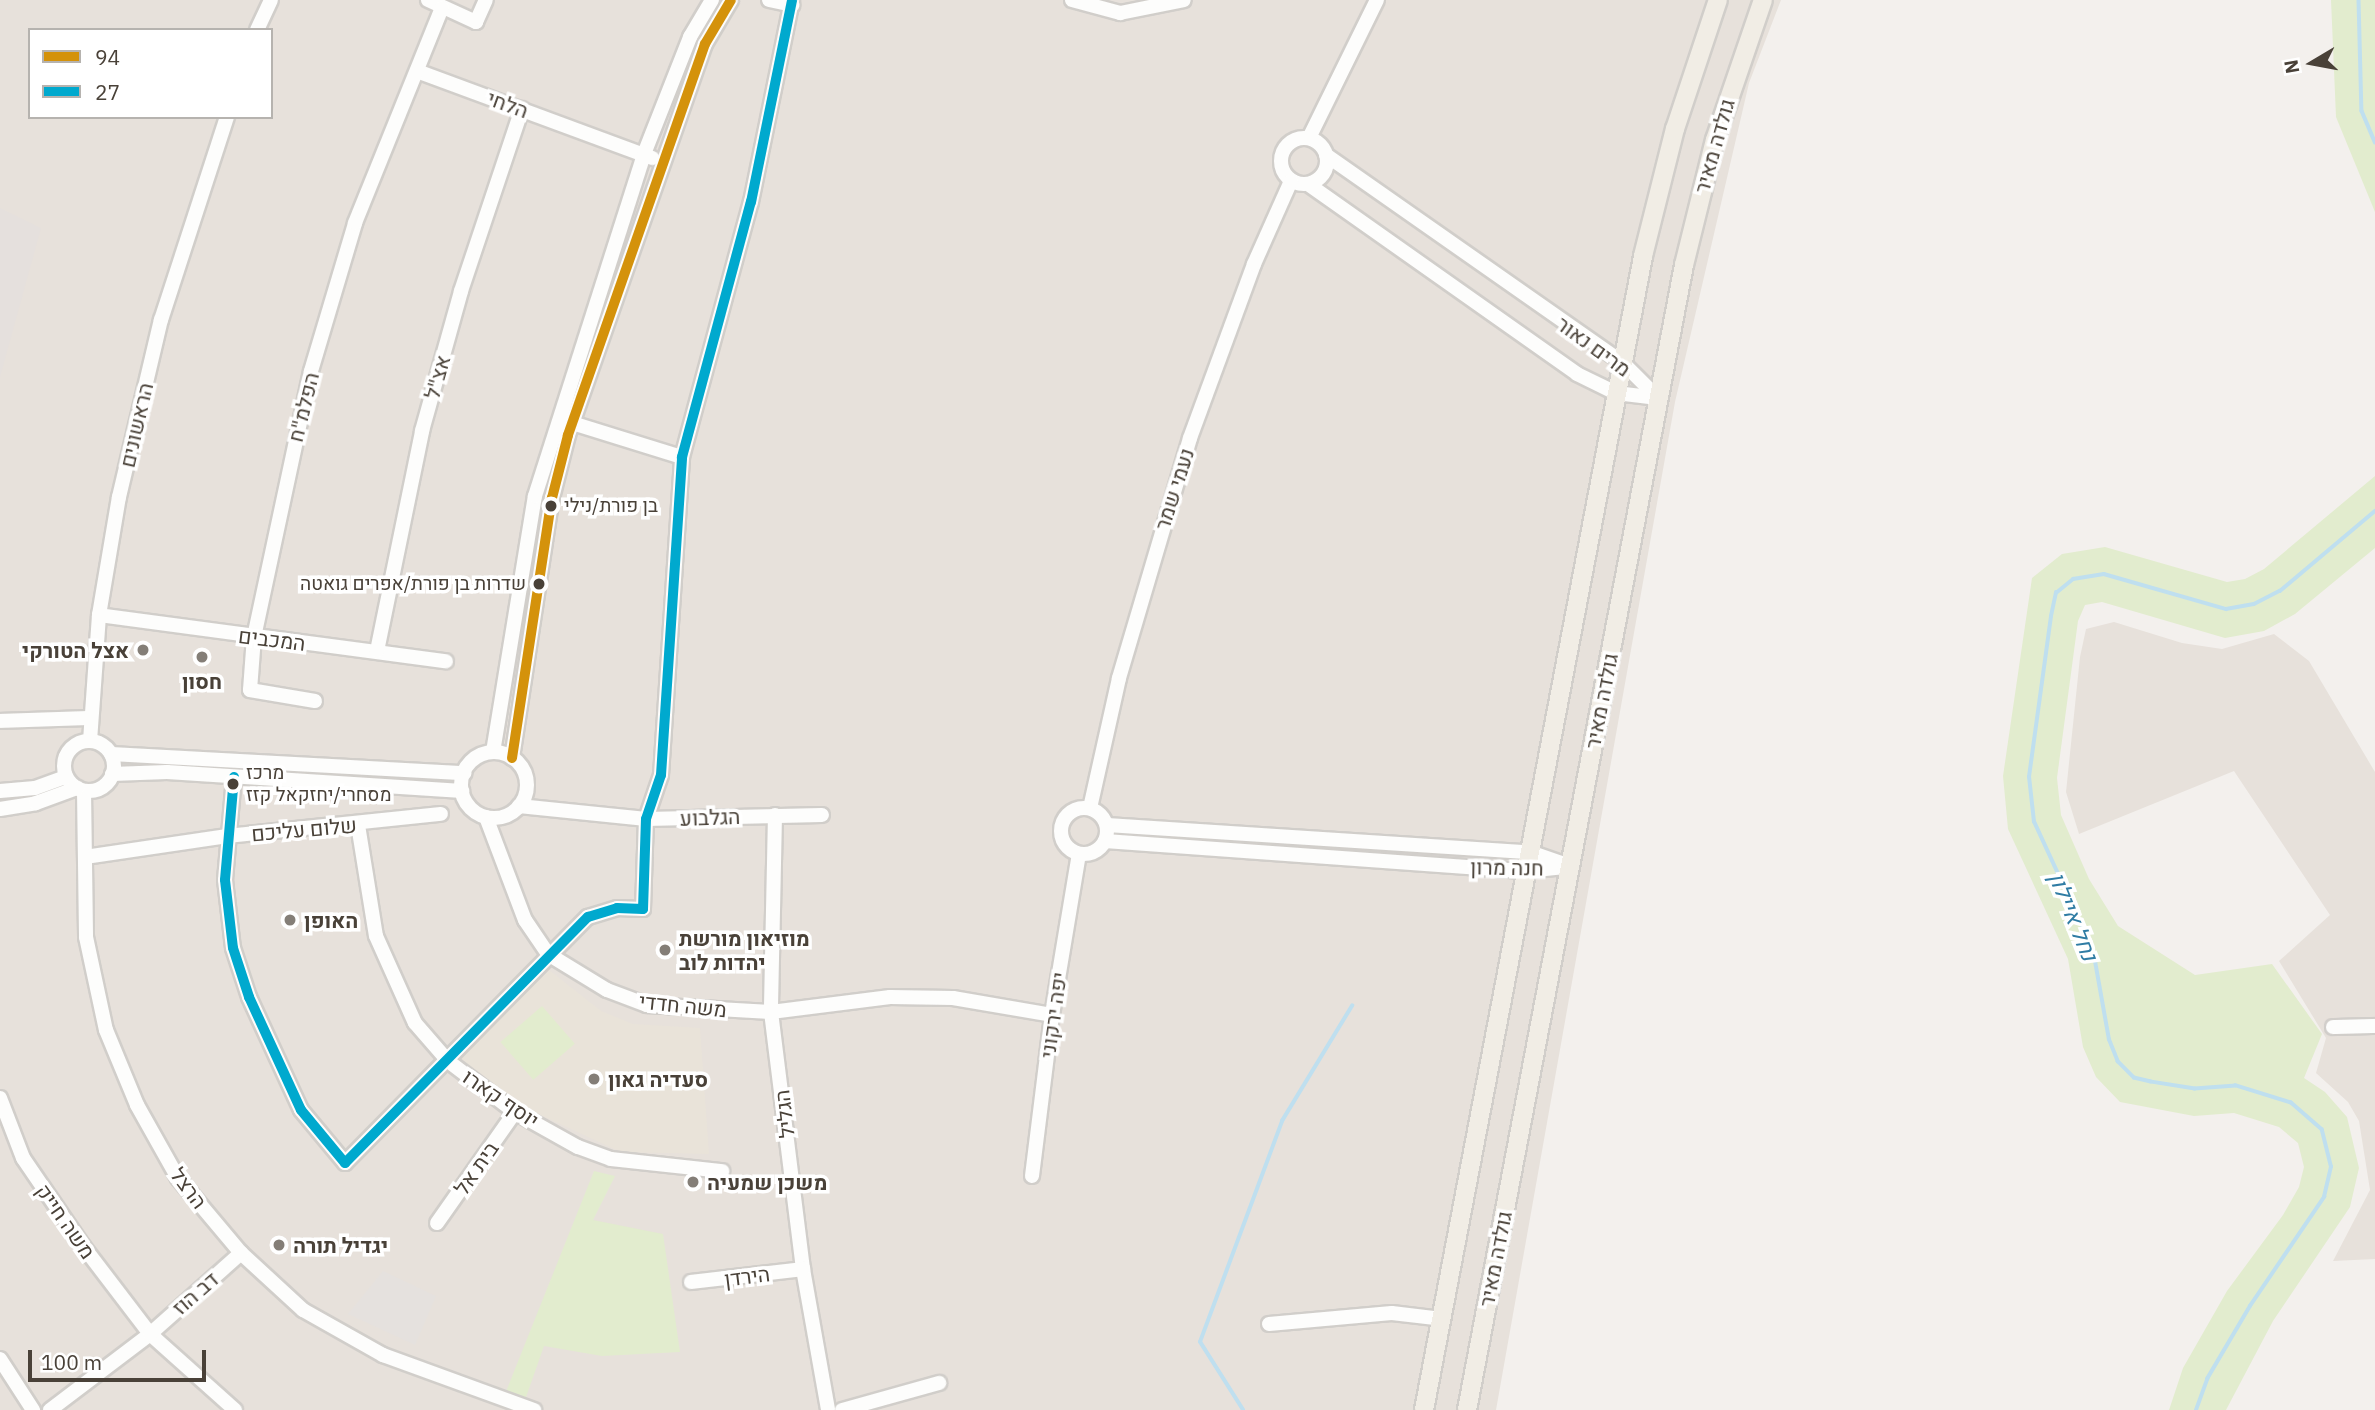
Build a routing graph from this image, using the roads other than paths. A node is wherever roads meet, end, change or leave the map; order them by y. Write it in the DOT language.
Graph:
graph roads {
  1 [pos="271,0"];
  2 [pos="428,0"];
  3 [pos="486,0"];
  4 [pos="712,0"];
  5 [pos="731,0"];
  6 [pos="769,0"];
  7 [pos="1072,0"];
  8 [pos="1184,0"];
  9 [pos="1377,0"];
  10 [pos="1718,0"];
  11 [pos="1763,0"];
  12 [pos="792,2"];
  13 [pos="442,8"];
  14 [pos="258,28"];
  15 [pos="417,71"];
  16 [pos="522,109"];
  17 [pos="226,119"];
  18 [pos="1309,138"];
  19 [pos="644,154"];
  20 [pos="1326,155"];
  21 [pos="662,161"];
  22 [pos="1292,181"];
  23 [pos="1308,184"];
  24 [pos="1622,362"];
  25 [pos="1616,393"];
  26 [pos="1658,398"];
  27 [pos="572,423"];
  28 [pos="682,457"];
  29 [pos="99,615"];
  30 [pos="254,637"];
  31 [pos="377,651"];
  32 [pos="446,661"];
  33 [pos="315,701"];
  34 [pos="89,718"];
  35 [pos="0,722"];
  36 [pos="90,741"];
  37 [pos="493,752"];
  38 [pos="111,754"];
  39 [pos="512,758"];
  40 [pos="464,773"];
  41 [pos="112,774"];
  42 [pos="234,777"];
  43 [pos="76,785"];
  44 [pos="0,791"];
  45 [pos="462,791"];
  46 [pos="519,806"];
  47 [pos="1090,808"];
  48 [pos="0,809"];
  49 [pos="441,814"];
  50 [pos="775,815"];
  51 [pos="822,815"];
  52 [pos="485,817"];
  53 [pos="646,819"];
  54 [pos="358,825"];
  55 [pos="1107,825"];
  56 [pos="227,836"];
  57 [pos="1105,841"];
  58 [pos="1530,852"];
  59 [pos="1079,854"];
  60 [pos="85,857"];
  61 [pos="1570,866"];
  62 [pos="1526,871"];
  63 [pos="548,954"];
  64 [pos="771,1012"];
  65 [pos="1052,1015"];
  66 [pos="2375,1026"];
  67 [pos="2333,1027"];
  68 [pos="448,1061"];
  69 [pos="0,1098"];
  70 [pos="515,1112"];
  71 [pos="2,1115"];
  72 [pos="722,1171"];
  73 [pos="1032,1176"];
  74 [pos="437,1223"];
  75 [pos="241,1254"];
  76 [pos="803,1269"];
  77 [pos="691,1282"];
  78 [pos="1442,1319"];
  79 [pos="1269,1324"];
  80 [pos="150,1334"];
  81 [pos="0,1359"];
  82 [pos="939,1383"];
  83 [pos="484,1395"];
  84 [pos="33,1410"];
  85 [pos="50,1410"];
  86 [pos="235,1410"];
  87 [pos="480,1410"];
  88 [pos="534,1410"];
  89 [pos="828,1410"];
  90 [pos="842,1410"];
  91 [pos="1424,1410"];
  92 [pos="1467,1410"];
  1 -- 14 [label="street"];
  2 -- 13 [label="street"];
  3 -- 13 [label="street"];
  4 -- 19 [label="street"];
  5 -- 21 [label="street"];
  6 -- 12 [label="street"];
  7 -- 8 [label="street"];
  9 -- 18 [label="street"];
  10 -- 24 [label="main road, גולדה מאיר"];
  11 -- 26 [label="main road, גולדה מאיר"];
  12 -- 28 [label="street"];
  13 -- 15 [label="street"];
  15 -- 16 [label="street, הלחי"];
  15 -- 30 [label="street, הפלמ\"ח"];
  16 -- 19 [label="street, הלחי"];
  16 -- 31 [label="street, אצ\"ל"];
  17 -- 29 [label="street, הראשונים"];
  18 -- 20 [label="street"];
  18 -- 22 [label="street"];
  19 -- 21 [label="street, הלחי"];
  19 -- 37 [label="street"];
  20 -- 23 [label="street"];
  20 -- 24 [label="street, מרים נאור"];
  21 -- 27 [label="street"];
  22 -- 23 [label="street"];
  22 -- 47 [label="street, נעמי שמר"];
  23 -- 25 [label="street, מרים נאור"];
  24 -- 25 [label="main road, גולדה מאיר"];
  24 -- 26 [label="street, מרים נאור"];
  25 -- 26 [label="street, מרים נאור"];
  25 -- 58 [label="main road, גולדה מאיר"];
  26 -- 61 [label="main road, גולדה מאיר"];
  27 -- 28 [label="street"];
  27 -- 39 [label="street"];
  28 -- 53 [label="street"];
  29 -- 30 [label="street, המכבים"];
  29 -- 34 [label="street, הראשונים"];
  30 -- 31 [label="street, המכבים"];
  30 -- 33 [label="street, הפלמ\"ח"];
  31 -- 32 [label="street, המכבים"];
  34 -- 35 [label="street"];
  34 -- 36 [label="street, הראשונים"];
  36 -- 38 [label="street"];
  36 -- 43 [label="street"];
  37 -- 39 [label="street"];
  37 -- 40 [label="street"];
  38 -- 40 [label="street"];
  38 -- 41 [label="street"];
  39 -- 46 [label="street"];
  40 -- 45 [label="street"];
  41 -- 42 [label="street"];
  41 -- 43 [label="street"];
  42 -- 45 [label="street"];
  42 -- 56 [label="street"];
  43 -- 44 [label="street"];
  43 -- 48 [label="street"];
  43 -- 60 [label="street, הרצל"];
  45 -- 52 [label="street"];
  46 -- 52 [label="street"];
  46 -- 53 [label="street, הגלבוע"];
  47 -- 55 [label="street"];
  47 -- 59 [label="street"];
  49 -- 54 [label="street, שלום עליכם"];
  50 -- 51 [label="street, הגלבוע"];
  50 -- 53 [label="street, הגלבוע"];
  50 -- 64 [label="street, הגליל"];
  52 -- 63 [label="street, משה חדדי"];
  53 -- 63 [label="street"];
  54 -- 56 [label="street, שלום עליכם"];
  54 -- 68 [label="street, יוסף קארו"];
  55 -- 57 [label="street"];
  55 -- 58 [label="street, חנה מרון"];
  56 -- 60 [label="street, שלום עליכם"];
  56 -- 68 [label="street"];
  57 -- 59 [label="street"];
  57 -- 62 [label="street, חנה מרון"];
  58 -- 61 [label="street, חנה מרון"];
  58 -- 62 [label="main road, גולדה מאיר"];
  59 -- 65 [label="street, יפה ירקוני"];
  60 -- 75 [label="street, הרצל"];
  61 -- 62 [label="street, חנה מרון"];
  61 -- 92 [label="main road, גולדה מאיר"];
  62 -- 78 [label="main road, גולדה מאיר"];
  63 -- 64 [label="street, משה חדדי"];
  63 -- 68 [label="street"];
  64 -- 65 [label="street, משה חדדי"];
  64 -- 76 [label="street, הגליל"];
  65 -- 73 [label="street, יפה ירקוני"];
  66 -- 67 [label="street"];
  68 -- 70 [label="street, יוסף קארו"];
  69 -- 71 [label="street, משה חייק"];
  70 -- 72 [label="street, יוסף קארו"];
  70 -- 74 [label="street, בית אל"];
  71 -- 80 [label="street, משה חייק"];
  75 -- 80 [label="street, דב הוז"];
  75 -- 83 [label="street, הרצל"];
  76 -- 77 [label="street, הירדן"];
  76 -- 89 [label="street, הגליל"];
  78 -- 79 [label="street"];
  78 -- 91 [label="main road, גולדה מאיר"];
  80 -- 85 [label="street, דב הוז"];
  80 -- 86 [label="street, משה חייק"];
  81 -- 84 [label="street"];
  82 -- 90 [label="street"];
  83 -- 87 [label="street"];
  83 -- 88 [label="street, הרצל"];
}
